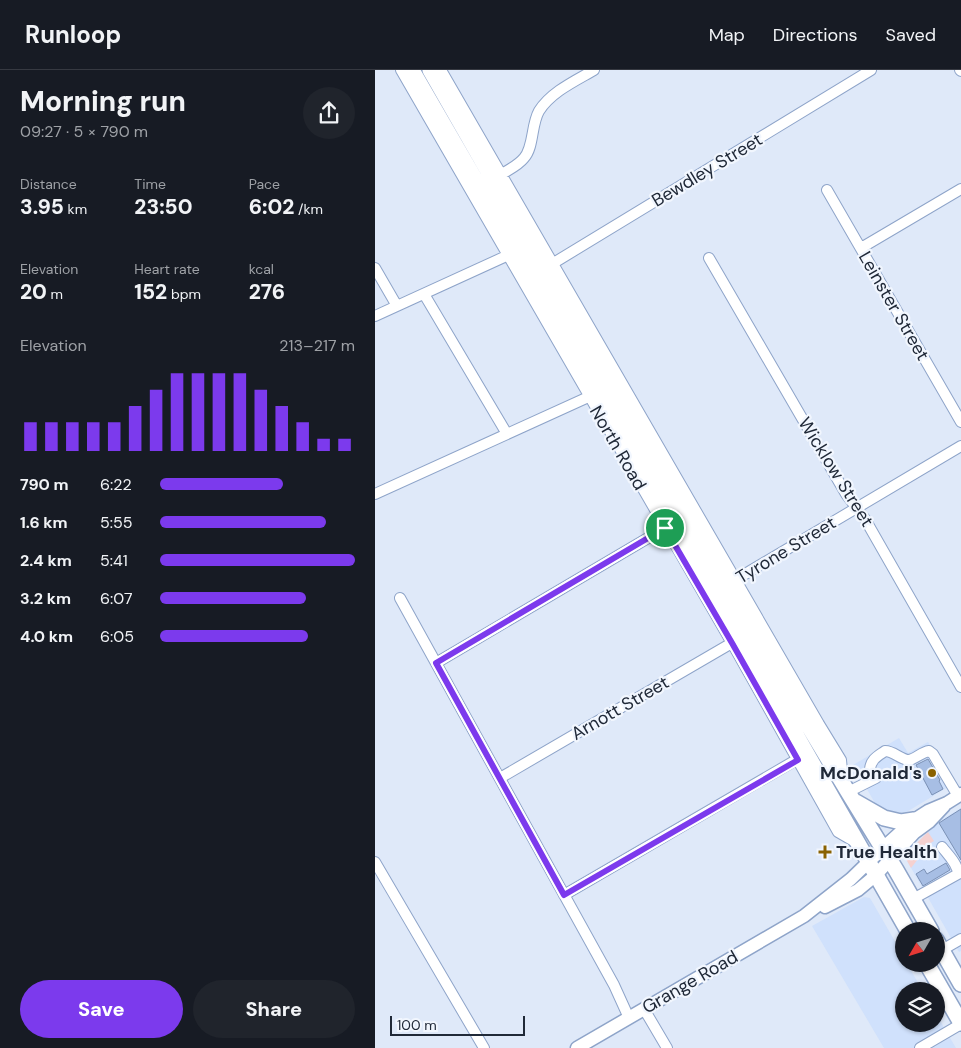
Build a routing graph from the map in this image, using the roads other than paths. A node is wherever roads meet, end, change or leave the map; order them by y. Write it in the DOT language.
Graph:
graph roads {
  1 [pos="401,70"];
  2 [pos="412,70"];
  3 [pos="430,70"];
  4 [pos="441,70"];
  5 [pos="594,70"];
  6 [pos="871,70"];
  7 [pos="491,181"];
  8 [pos="961,189"];
  9 [pos="827,190"];
  10 [pos="861,248"];
  11 [pos="512,253"];
  12 [pos="709,258"];
  13 [pos="548,266"];
  14 [pos="375,268"];
  15 [pos="424,294"];
  16 [pos="397,306"];
  17 [pos="375,316"];
  18 [pos="599,391"];
  19 [pos="961,422"];
  20 [pos="507,434"];
  21 [pos="961,446"];
  22 [pos="375,494"];
  23 [pos="857,508"];
  24 [pos="669,525"];
  25 [pos="726,586"];
  26 [pos="400,598"];
  27 [pos="736,641"];
  28 [pos="436,663"];
  29 [pos="961,687"];
  30 [pos="820,746"];
  31 [pos="802,757"];
  32 [pos="500,778"];
  33 [pos="848,793"];
  34 [pos="955,797"];
  35 [pos="914,820"];
  36 [pos="942,847"];
  37 [pos="886,854"];
  38 [pos="375,862"];
  39 [pos="872,869"];
  40 [pos="564,895"];
  41 [pos="915,904"];
  42 [pos="902,922"];
  43 [pos="906,922"];
  44 [pos="926,922"];
  45 [pos="961,939"];
  46 [pos="945,943"];
  47 [pos="945,956"];
  48 [pos="932,972"];
  49 [pos="961,984"];
  50 [pos="636,1014"];
  51 [pos="961,1024"];
  52 [pos="483,1048"];
  53 [pos="577,1048"];
  54 [pos="667,1048"];
  55 [pos="920,1048"];
  1 -- 11 [label="street, North Road"];
  2 -- 7 [label="highway, North Road"];
  3 -- 7 [label="highway, North Road"];
  4 -- 7 [label="street, North Road"];
  5 -- 7 [label="street"];
  6 -- 13 [label="street, Bewdley Street"];
  7 -- 11 [label="highway, North Road"];
  7 -- 13 [label="highway, North Road"];
  8 -- 10 [label="street"];
  9 -- 10 [label="street, Leinster Street"];
  10 -- 19 [label="street, Leinster Street"];
  11 -- 15 [label="street"];
  11 -- 18 [label="highway, North Road"];
  12 -- 23 [label="street, Wicklow Street"];
  13 -- 18 [label="highway, North Road"];
  13 -- 25 [label="street, North Road"];
  14 -- 16 [label="street"];
  15 -- 16 [label="street"];
  15 -- 20 [label="street"];
  16 -- 17 [label="street"];
  18 -- 20 [label="street"];
  18 -- 24 [label="highway, North Road"];
  18 -- 25 [label="highway, North Road"];
  20 -- 22 [label="street"];
  21 -- 23 [label="street, Tyrone Street"];
  23 -- 25 [label="street, Tyrone Street"];
  23 -- 29 [label="street, Wicklow Street"];
  24 -- 25 [label="highway, North Road"];
  24 -- 27 [label="street, North Road"];
  24 -- 28 [label="street"];
  25 -- 27 [label="highway, North Road"];
  25 -- 30 [label="highway, North Road"];
  25 -- 33 [label="street, North Road"];
  26 -- 28 [label="street"];
  27 -- 31 [label="highway, North Road"];
  27 -- 32 [label="street, Arnott Street"];
  28 -- 32 [label="street"];
  30 -- 31 [label="street"];
  30 -- 33 [label="highway, North Road"];
  31 -- 39 [label="highway, North Road"];
  31 -- 40 [label="street"];
  32 -- 40 [label="street"];
  33 -- 34 [label="street"];
  33 -- 35 [label="highway"];
  33 -- 37 [label="highway, North Road"];
  34 -- 35 [label="main road"];
  34 -- 37 [label="main road"];
  35 -- 37 [label="main road"];
  36 -- 41 [label="street"];
  37 -- 39 [label="main road, Grange Road"];
  37 -- 41 [label="highway, North Road"];
  38 -- 52 [label="street"];
  39 -- 42 [label="highway, North Road"];
  39 -- 50 [label="main road, Grange Road"];
  40 -- 50 [label="street"];
  41 -- 43 [label="highway"];
  41 -- 44 [label="highway, North Road"];
  45 -- 46 [label="street"];
  47 -- 49 [label="highway"];
  48 -- 51 [label="highway"];
  50 -- 53 [label="main road, Grange Road"];
  50 -- 54 [label="street"];
  51 -- 55 [label="street"];
}
